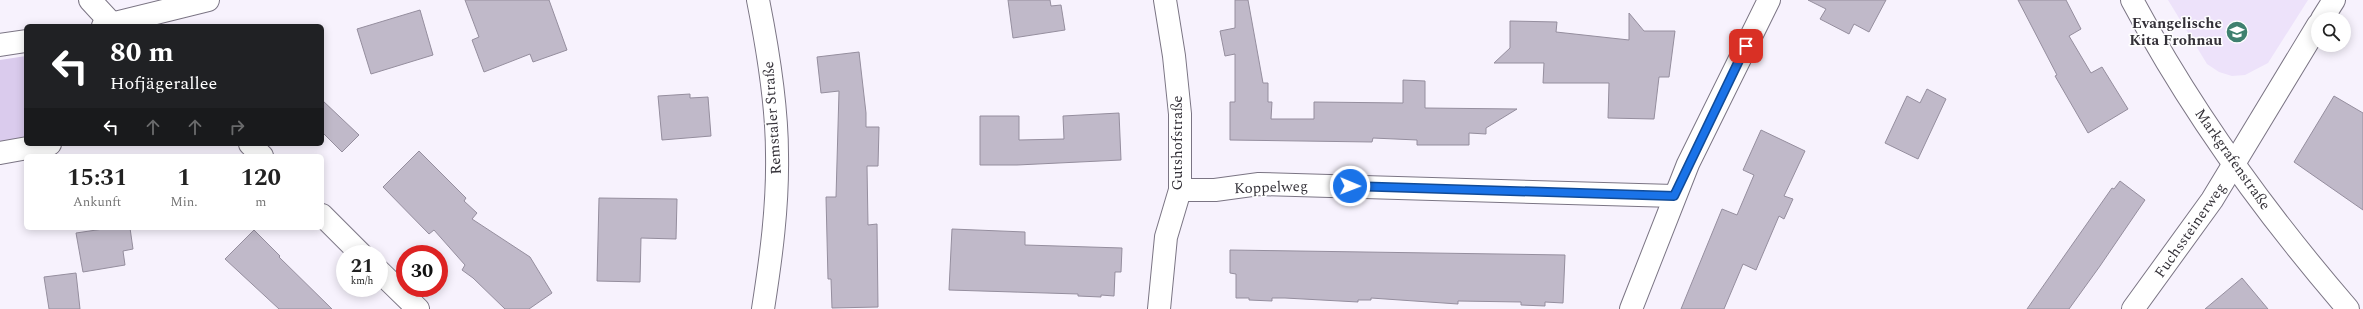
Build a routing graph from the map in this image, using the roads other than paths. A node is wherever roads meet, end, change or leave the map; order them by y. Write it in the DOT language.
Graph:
graph roads {
  1 [pos="90,0"];
  2 [pos="208,0"];
  3 [pos="758,0"];
  4 [pos="1165,0"];
  5 [pos="1769,0"];
  6 [pos="2132,0"];
  7 [pos="2334,0"];
  8 [pos="2326,12"];
  9 [pos="108,24"];
  10 [pos="118,24"];
  11 [pos="2311,36"];
  12 [pos="24,41"];
  13 [pos="0,45"];
  14 [pos="39,146"];
  15 [pos="252,146"];
  16 [pos="0,153"];
  17 [pos="260,154"];
  18 [pos="2235,164"];
  19 [pos="1180,190"];
  20 [pos="1674,196"];
  21 [pos="324,217"];
  22 [pos="352,245"];
  23 [pos="388,280"];
  24 [pos="418,309"];
  25 [pos="763,309"];
  26 [pos="1159,309"];
  27 [pos="1631,309"];
  28 [pos="2133,309"];
  29 [pos="2348,309"];
  1 -- 9 [label="street"];
  2 -- 10 [label="street"];
  3 -- 25 [label="street, Remstaler Straße"];
  4 -- 19 [label="street, Gutshofstraße"];
  5 -- 20 [label="street"];
  6 -- 18 [label="street, Markgrafenstraße"];
  7 -- 8 [label="street"];
  11 -- 18 [label="street, Fuchssteinerweg"];
  12 -- 13 [label="street"];
  14 -- 16 [label="street"];
  15 -- 17 [label="street"];
  18 -- 28 [label="street, Fuchssteinerweg"];
  18 -- 29 [label="street, Markgrafenstraße"];
  19 -- 20 [label="street, Koppelweg"];
  19 -- 26 [label="street, Gutshofstraße"];
  20 -- 27 [label="street"];
  21 -- 22 [label="street"];
  23 -- 24 [label="street"];
}
